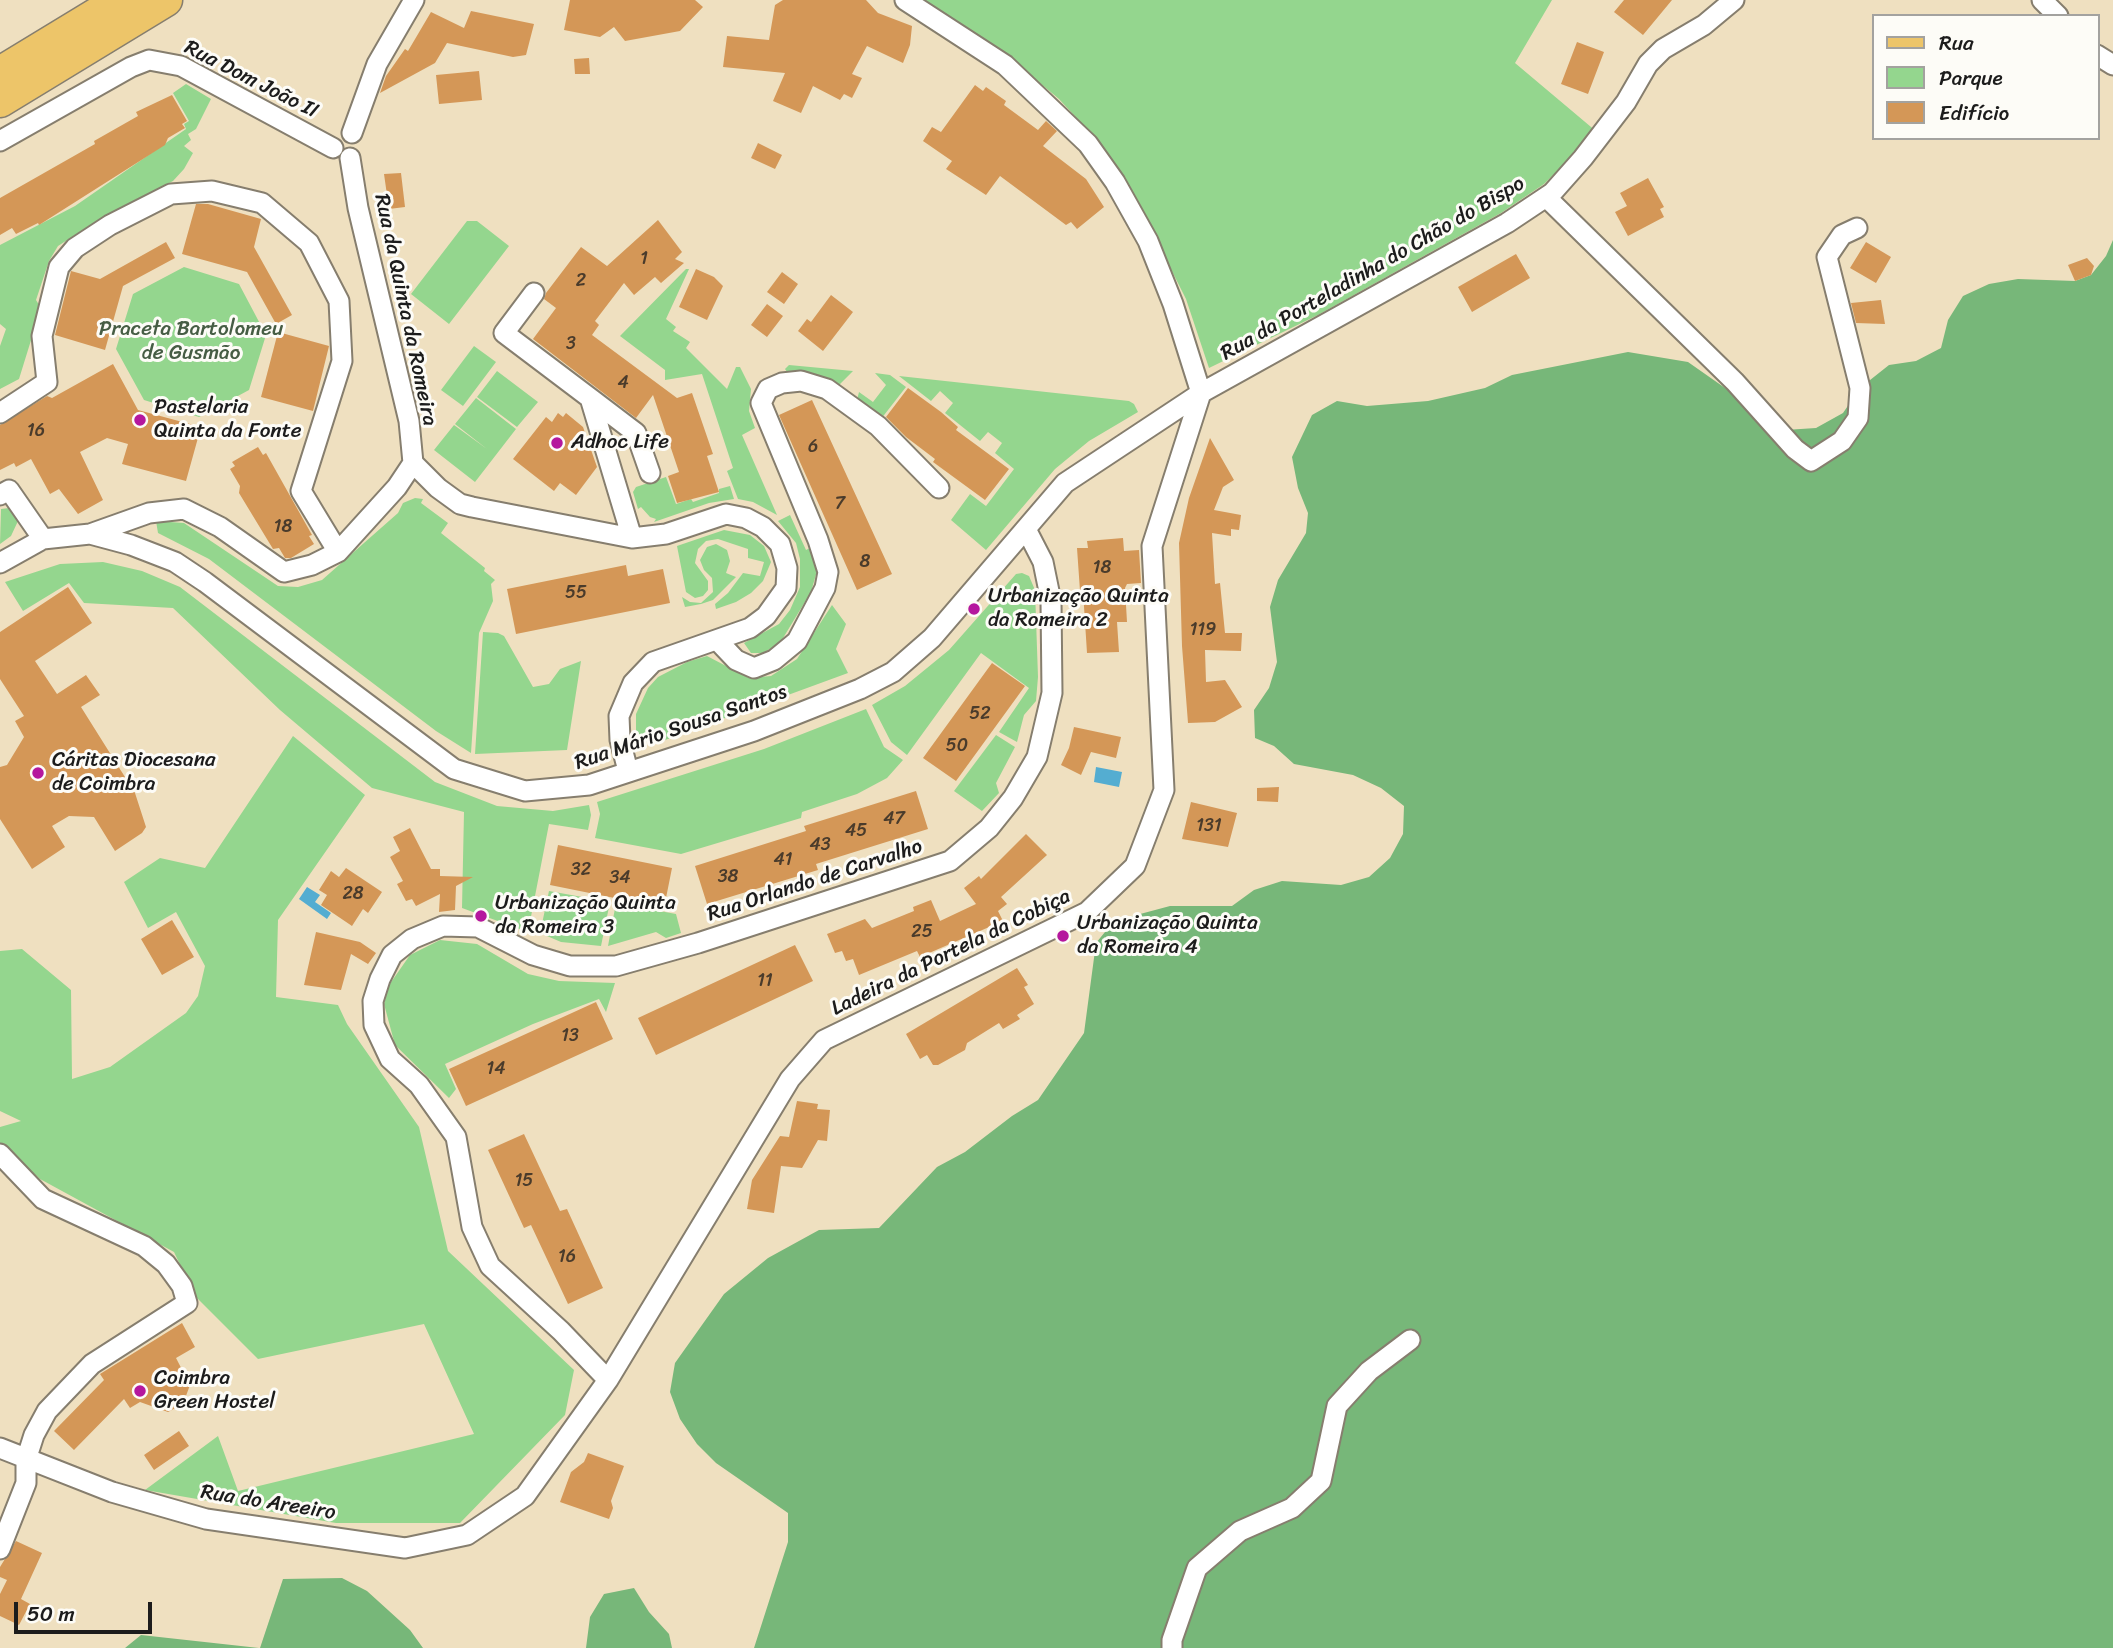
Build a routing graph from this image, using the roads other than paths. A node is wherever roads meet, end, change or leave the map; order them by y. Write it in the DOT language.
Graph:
graph roads {
  1 [pos="120,0"];
  2 [pos="166,0"];
  3 [pos="414,0"];
  4 [pos="905,0"];
  5 [pos="1734,0"];
  6 [pos="2042,0"];
  7 [pos="2056,14"];
  8 [pos="0,73"];
  9 [pos="0,101"];
  10 [pos="352,133"];
  11 [pos="0,141"];
  12 [pos="332,148"];
  13 [pos="350,158"];
  14 [pos="1546,197"];
  15 [pos="1857,228"];
  16 [pos="534,293"];
  17 [pos="1201,393"];
  18 [pos="590,398"];
  19 [pos="0,413"];
  20 [pos="413,463"];
  21 [pos="650,472"];
  22 [pos="939,488"];
  23 [pos="0,495"];
  24 [pos="1026,529"];
  25 [pos="90,534"];
  26 [pos="632,538"];
  27 [pos="43,540"];
  28 [pos="338,552"];
  29 [pos="0,563"];
  30 [pos="717,640"];
  31 [pos="628,771"];
  32 [pos="0,1154"];
  33 [pos="1410,1340"];
  34 [pos="608,1380"];
  35 [pos="0,1448"];
  36 [pos="26,1460"];
  37 [pos="525,1496"];
  38 [pos="0,1549"];
  39 [pos="1172,1648"];
  1 -- 8 [label="main road"];
  2 -- 9 [label="main road"];
  3 -- 10 [label="street"];
  4 -- 17 [label="street"];
  5 -- 14 [label="street, Rua da Porteladinha do Chão do Bispo"];
  6 -- 7 [label="street"];
  10 -- 12 [label="street, Rua Dom João II"];
  10 -- 13 [label="street"];
  11 -- 12 [label="street, Rua Dom João II"];
  12 -- 13 [label="street, Rua Dom João II"];
  13 -- 20 [label="street, Rua da Quinta da Romeira"];
  14 -- 15 [label="street"];
  14 -- 17 [label="street, Rua da Porteladinha do Chão do Bispo"];
  16 -- 18 [label="street"];
  17 -- 24 [label="street, Rua Mário Sousa Santos"];
  17 -- 34 [label="street, Ladeira da Portela da Cobiça"];
  18 -- 21 [label="street"];
  18 -- 26 [label="street"];
  19 -- 28 [label="street"];
  20 -- 26 [label="street"];
  20 -- 28 [label="street"];
  22 -- 30 [label="street"];
  23 -- 27 [label="street"];
  24 -- 31 [label="street, Rua Mário Sousa Santos"];
  24 -- 34 [label="street, Rua Orlando de Carvalho"];
  25 -- 27 [label="street"];
  25 -- 28 [label="street"];
  25 -- 31 [label="street, Rua Mário Sousa Santos"];
  26 -- 30 [label="street"];
  27 -- 29 [label="street"];
  30 -- 31 [label="street"];
  32 -- 36 [label="street"];
  33 -- 39 [label="street"];
  34 -- 37 [label="street, Ladeira da Portela da Cobiça"];
  35 -- 36 [label="street, Rua do Areeiro"];
  36 -- 37 [label="street, Rua do Areeiro"];
  36 -- 38 [label="street"];
}
